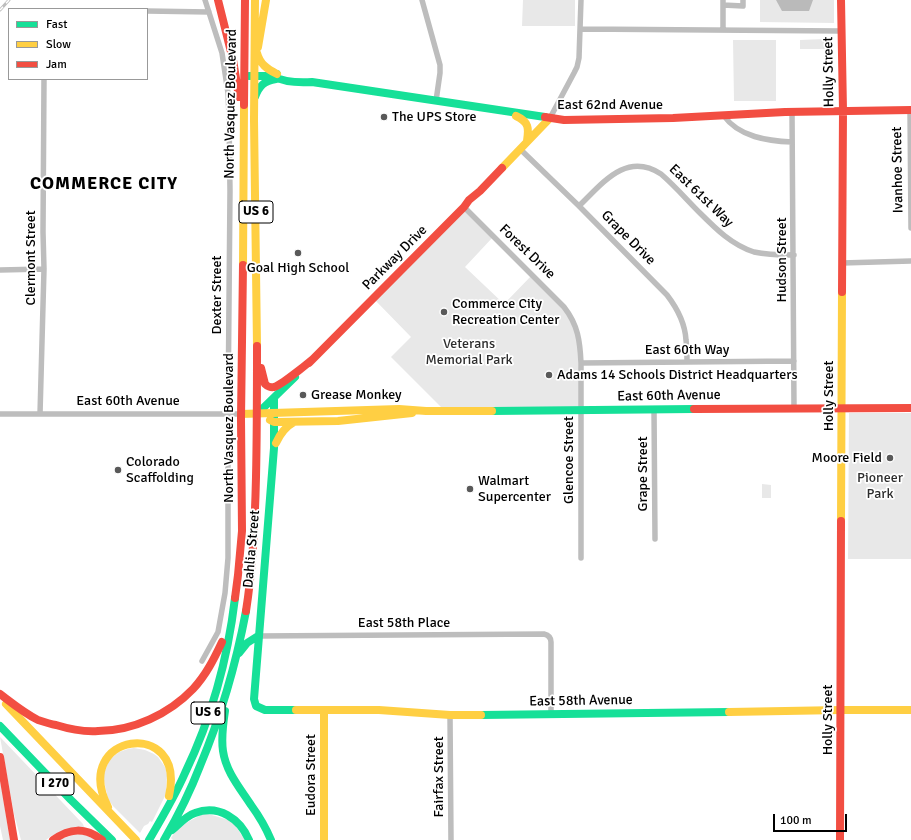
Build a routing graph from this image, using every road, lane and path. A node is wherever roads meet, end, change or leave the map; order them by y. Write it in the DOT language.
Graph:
graph roads {
  1 [pos="205,0"];
  2 [pos="218,0"];
  3 [pos="245,0"];
  4 [pos="255,0"];
  5 [pos="266,0"];
  6 [pos="422,0"];
  7 [pos="581,0"];
  8 [pos="743,0"];
  9 [pos="841,0"];
  10 [pos="723,3"];
  11 [pos="148,11"];
  12 [pos="209,12"];
  13 [pos="580,29"];
  14 [pos="722,30"];
  15 [pos="841,31"];
  16 [pos="257,53"];
  17 [pos="252,76"];
  18 [pos="275,76"];
  19 [pos="44,80"];
  20 [pos="254,99"];
  21 [pos="436,101"];
  22 [pos="498,110"];
  23 [pos="843,110"];
  24 [pos="910,110"];
  25 [pos="792,111"];
  26 [pos="724,116"];
  27 [pos="550,118"];
  28 [pos="527,141"];
  29 [pos="792,142"];
  30 [pos="520,149"];
  31 [pos="243,153"];
  32 [pos="579,206"];
  33 [pos="464,207"];
  34 [pos="911,228"];
  35 [pos="794,255"];
  36 [pos="911,261"];
  37 [pos="842,263"];
  38 [pos="44,269"];
  39 [pos="0,270"];
  40 [pos="257,348"];
  41 [pos="313,359"];
  42 [pos="794,361"];
  43 [pos="687,362"];
  44 [pos="581,363"];
  45 [pos="274,398"];
  46 [pos="794,408"];
  47 [pos="842,408"];
  48 [pos="911,408"];
  49 [pos="654,409"];
  50 [pos="581,410"];
  51 [pos="426,411"];
  52 [pos="0,414"];
  53 [pos="40,414"];
  54 [pos="228,414"];
  55 [pos="241,414"];
  56 [pos="257,414"];
  57 [pos="274,418"];
  58 [pos="296,422"];
  59 [pos="274,448"];
  60 [pos="655,539"];
  61 [pos="581,558"];
  62 [pos="234,600"];
  63 [pos="258,636"];
  64 [pos="202,661"];
  65 [pos="234,666"];
  66 [pos="227,692"];
  67 [pos="0,694"];
  68 [pos="0,699"];
  69 [pos="255,703"];
  70 [pos="324,710"];
  71 [pos="841,710"];
  72 [pos="911,710"];
  73 [pos="551,714"];
  74 [pos="450,715"];
  75 [pos="0,726"];
  76 [pos="0,757"];
  77 [pos="111,814"];
  78 [pos="161,819"];
  79 [pos="165,838"];
  80 [pos="14,840"];
  81 [pos="53,840"];
  82 [pos="102,840"];
  83 [pos="112,840"];
  84 [pos="136,840"];
  85 [pos="149,840"];
  86 [pos="249,840"];
  87 [pos="271,840"];
  88 [pos="324,840"];
  89 [pos="451,840"];
  90 [pos="840,840"];
  1 -- 12 [label="street, Dexter Street"];
  2 -- 31 [label="main road"];
  3 -- 31 [label="main road, North Vasquez Boulevard / US 6"];
  4 -- 17 [label="main road, North Vasquez Boulevard / US 6"];
  5 -- 16 [label="main road"];
  6 -- 21 [label="street"];
  7 -- 13 [label="street"];
  8 -- 10 [label="street"];
  9 -- 15 [label="main road, Holly Street"];
  10 -- 14 [label="street"];
  11 -- 12 [label="street"];
  12 -- 54 [label="street, Dexter Street"];
  13 -- 14 [label="street"];
  13 -- 27 [label="street"];
  14 -- 15 [label="street"];
  15 -- 23 [label="main road, Holly Street"];
  16 -- 17 [label="main road"];
  16 -- 18 [label="main road"];
  17 -- 18 [label="main road, East 62nd Avenue"];
  17 -- 20 [label="main road, North Vasquez Boulevard / US 6"];
  18 -- 20 [label="main road"];
  18 -- 21 [label="main road, East 62nd Avenue"];
  19 -- 38 [label="street, Clermont Street"];
  20 -- 40 [label="main road, North Vasquez Boulevard / US 6"];
  21 -- 22 [label="main road, East 62nd Avenue"];
  22 -- 27 [label="main road, East 62nd Avenue"];
  22 -- 28 [label="main road"];
  23 -- 24 [label="main road, East 62nd Avenue"];
  23 -- 25 [label="main road, East 62nd Avenue"];
  23 -- 37 [label="main road, Holly Street"];
  24 -- 34 [label="street, Ivanhoe Street"];
  25 -- 26 [label="main road, East 62nd Avenue"];
  25 -- 29 [label="street, Hudson Street"];
  26 -- 27 [label="main road, East 62nd Avenue"];
  26 -- 29 [label="street"];
  27 -- 28 [label="main road, Parkway Drive"];
  28 -- 30 [label="main road, Parkway Drive"];
  29 -- 35 [label="street, Hudson Street"];
  30 -- 32 [label="street, Grape Drive"];
  30 -- 33 [label="main road, Parkway Drive"];
  31 -- 55 [label="main road, North Vasquez Boulevard / US 6"];
  32 -- 35 [label="street, East 61st Way"];
  32 -- 43 [label="street, Grape Drive"];
  33 -- 41 [label="main road, Parkway Drive"];
  33 -- 44 [label="street, Forest Drive"];
  35 -- 42 [label="street, Hudson Street"];
  36 -- 37 [label="street"];
  37 -- 47 [label="main road, Holly Street"];
  38 -- 39 [label="street"];
  38 -- 53 [label="street, Clermont Street"];
  40 -- 41 [label="main road"];
  40 -- 56 [label="main road, North Vasquez Boulevard / US 6"];
  41 -- 45 [label="main road, Parkway Drive"];
  42 -- 43 [label="street, East 60th Way"];
  42 -- 46 [label="street, Hudson Street"];
  43 -- 44 [label="street, East 60th Way"];
  44 -- 50 [label="street, Glencoe Street"];
  45 -- 56 [label="main road, Parkway Drive"];
  45 -- 57 [label="main road, Dahlia Street"];
  46 -- 47 [label="main road, East 60th Avenue"];
  46 -- 49 [label="main road, East 60th Avenue"];
  47 -- 48 [label="main road, East 60th Avenue"];
  47 -- 71 [label="main road, Holly Street"];
  49 -- 50 [label="main road, East 60th Avenue"];
  49 -- 60 [label="street, Grape Street"];
  50 -- 51 [label="main road, East 60th Avenue"];
  50 -- 61 [label="street, Glencoe Street"];
  51 -- 57 [label="main road, East 60th Avenue"];
  51 -- 58 [label="main road, East 60th Avenue"];
  52 -- 53 [label="street, East 60th Avenue"];
  53 -- 54 [label="street, East 60th Avenue"];
  54 -- 55 [label="street, East 60th Avenue"];
  54 -- 64 [label="street, Dexter Street"];
  55 -- 56 [label="main road, East 60th Avenue"];
  55 -- 62 [label="main road, North Vasquez Boulevard / US 6"];
  56 -- 57 [label="main road, East 60th Avenue"];
  56 -- 65 [label="main road, North Vasquez Boulevard / US 6"];
  57 -- 58 [label="main road, East 60th Avenue"];
  57 -- 59 [label="main road, Dahlia Street"];
  58 -- 59 [label="main road"];
  59 -- 63 [label="main road, Dahlia Street"];
  62 -- 67 [label="main road"];
  62 -- 78 [label="main road, North Vasquez Boulevard / US 6"];
  63 -- 65 [label="main road"];
  63 -- 69 [label="main road, Dahlia Street"];
  63 -- 73 [label="street, East 58th Place"];
  65 -- 66 [label="main road, North Vasquez Boulevard / US 6"];
  66 -- 79 [label="main road, North Vasquez Boulevard / US 6"];
  66 -- 87 [label="main road"];
  68 -- 77 [label="main road, I 270"];
  69 -- 70 [label="main road, East 58th Avenue"];
  70 -- 74 [label="main road, East 58th Avenue"];
  70 -- 88 [label="main road, Eudora Street"];
  71 -- 72 [label="main road, East 58th Avenue"];
  71 -- 73 [label="main road, East 58th Avenue"];
  71 -- 90 [label="main road, Holly Street"];
  73 -- 74 [label="main road, East 58th Avenue"];
  74 -- 89 [label="street, Fairfax Street"];
  75 -- 83 [label="main road, I 270"];
  76 -- 80 [label="main road"];
  77 -- 78 [label="main road"];
  77 -- 84 [label="main road, I 270"];
  78 -- 85 [label="main road, North Vasquez Boulevard / US 6"];
  79 -- 86 [label="main road"];
  81 -- 82 [label="main road"];
}
